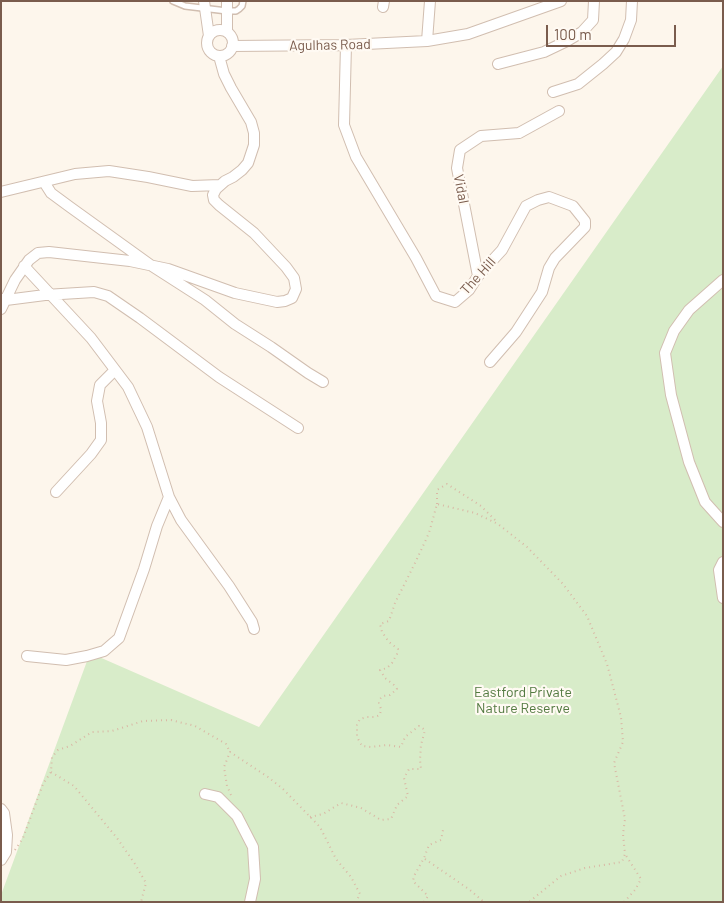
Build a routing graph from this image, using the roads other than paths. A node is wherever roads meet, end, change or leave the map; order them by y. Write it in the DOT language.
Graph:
graph roads {
  1 [pos="173,1"];
  2 [pos="243,1"];
  3 [pos="430,1"];
  4 [pos="561,1"];
  5 [pos="594,1"];
  6 [pos="632,1"];
  7 [pos="204,5"];
  8 [pos="227,6"];
  9 [pos="227,32"];
  10 [pos="209,36"];
  11 [pos="427,41"];
  12 [pos="346,45"];
  13 [pos="232,46"];
  14 [pos="219,56"];
  15 [pos="498,64"];
  16 [pos="553,92"];
  17 [pos="559,111"];
  18 [pos="44,182"];
  19 [pos="220,185"];
  20 [pos="1,192"];
  21 [pos="24,266"];
  22 [pos="152,266"];
  23 [pos="478,276"];
  24 [pos="723,280"];
  25 [pos="50,294"];
  26 [pos="3,303"];
  27 [pos="490,362"];
  28 [pos="115,370"];
  29 [pos="323,382"];
  30 [pos="298,428"];
  31 [pos="56,492"];
  32 [pos="169,497"];
  33 [pos="723,522"];
  34 [pos="723,562"];
  35 [pos="723,598"];
  36 [pos="254,629"];
  37 [pos="27,656"];
  38 [pos="205,794"];
  39 [pos="1,809"];
  40 [pos="4,856"];
  41 [pos="250,902"];
  1 -- 7 [label="lane"];
  2 -- 8 [label="lane"];
  3 -- 11 [label="street"];
  4 -- 11 [label="street, Agulhas Road"];
  5 -- 15 [label="street"];
  6 -- 16 [label="street"];
  7 -- 8 [label="lane"];
  7 -- 10 [label="street"];
  8 -- 9 [label="street"];
  9 -- 10 [label="street"];
  9 -- 13 [label="street"];
  10 -- 14 [label="street"];
  11 -- 12 [label="street, Agulhas Road"];
  12 -- 13 [label="street, Agulhas Road"];
  12 -- 23 [label="street, The Hill"];
  13 -- 14 [label="street"];
  14 -- 19 [label="street"];
  17 -- 23 [label="street, Vidal"];
  18 -- 19 [label="street"];
  18 -- 20 [label="street"];
  18 -- 22 [label="street"];
  19 -- 22 [label="street"];
  21 -- 22 [label="street"];
  21 -- 25 [label="street"];
  21 -- 26 [label="street"];
  22 -- 29 [label="street"];
  23 -- 27 [label="street, The Hill"];
  24 -- 33 [label="street"];
  25 -- 26 [label="street"];
  25 -- 28 [label="street"];
  25 -- 30 [label="street"];
  28 -- 31 [label="street"];
  28 -- 32 [label="street"];
  32 -- 36 [label="street"];
  32 -- 37 [label="street"];
  34 -- 35 [label="street"];
  38 -- 41 [label="street"];
  39 -- 40 [label="street"];
}
